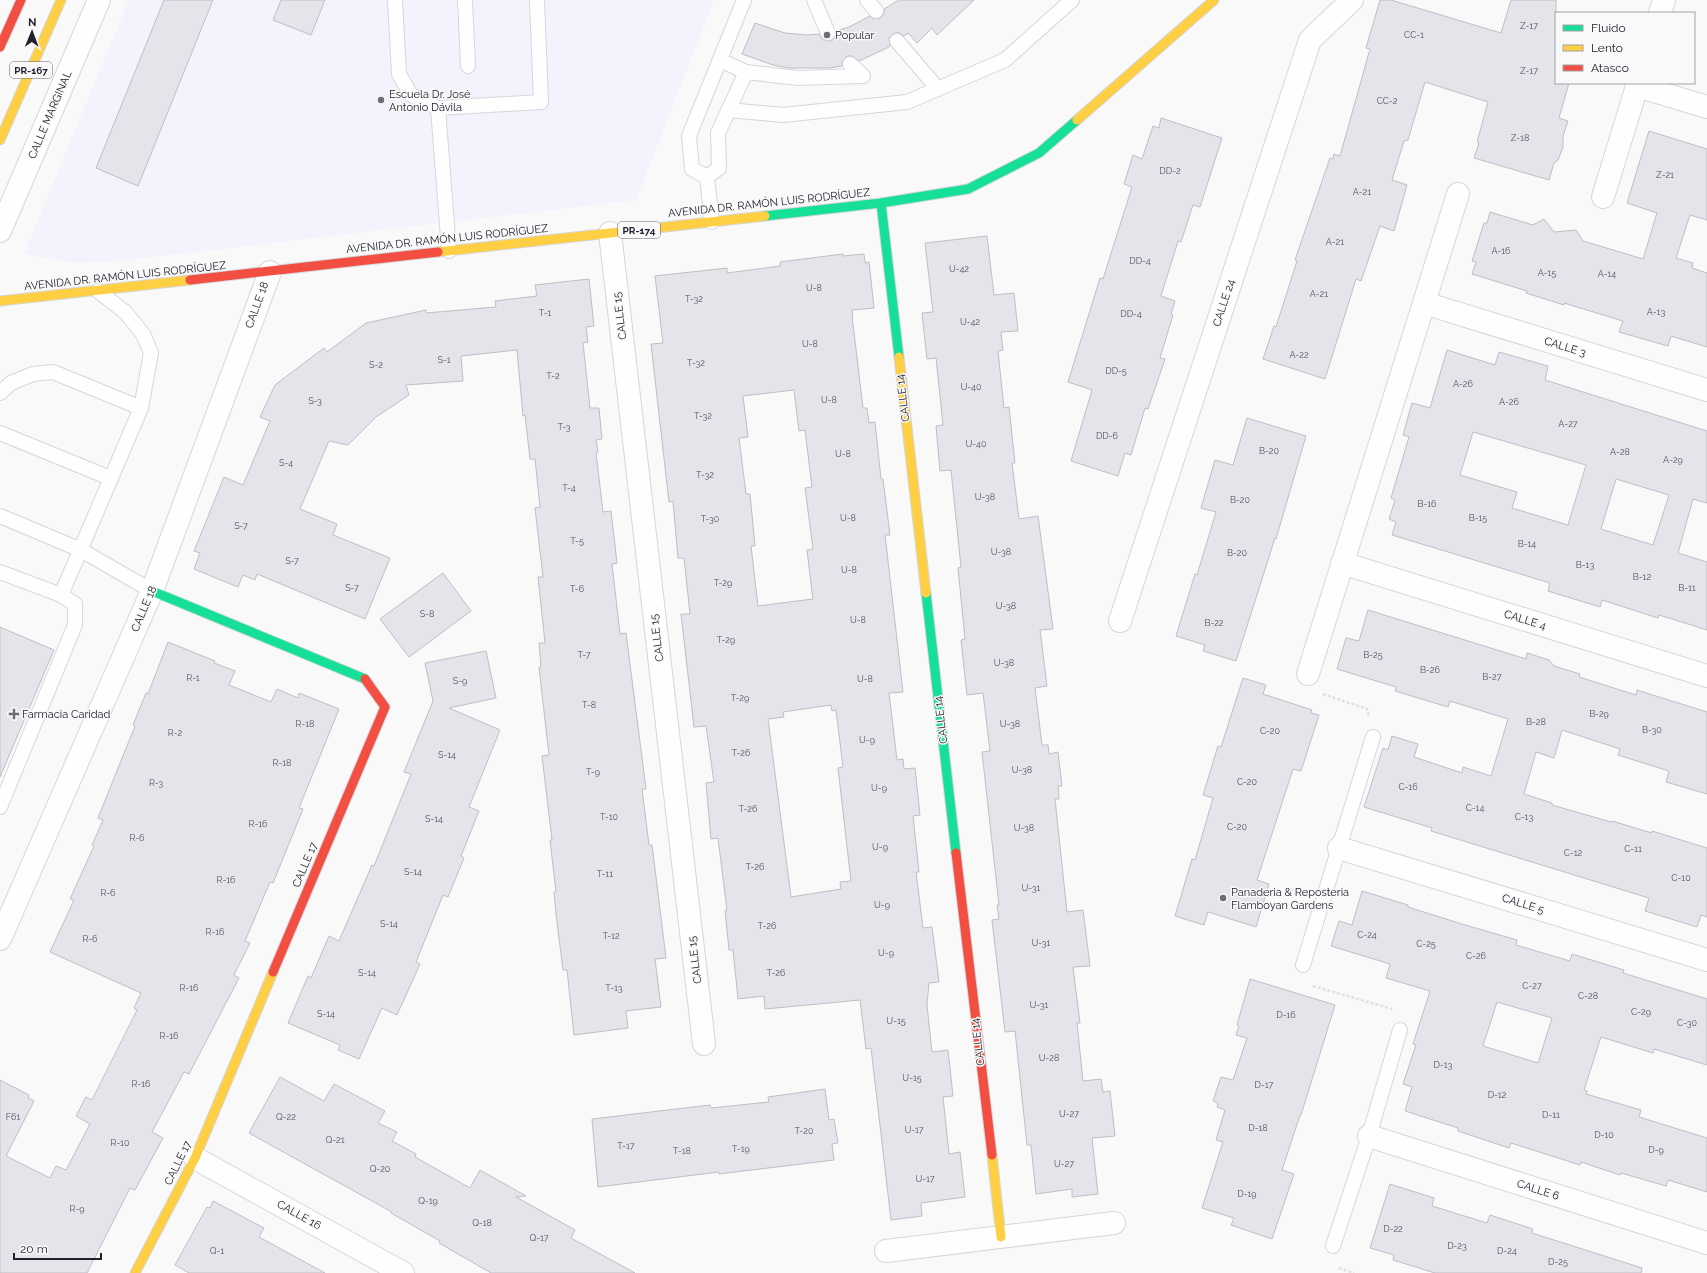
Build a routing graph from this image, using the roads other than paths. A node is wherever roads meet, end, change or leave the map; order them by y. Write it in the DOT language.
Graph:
graph roads {
  1 [pos="20,0"];
  2 [pos="61,0"];
  3 [pos="100,0"];
  4 [pos="395,0"];
  5 [pos="465,0"];
  6 [pos="537,0"];
  7 [pos="744,0"];
  8 [pos="814,0"];
  9 [pos="867,0"];
  10 [pos="1072,0"];
  11 [pos="1214,0"];
  12 [pos="1352,0"];
  13 [pos="1664,0"];
  14 [pos="876,11"];
  15 [pos="1660,12"];
  16 [pos="828,33"];
  17 [pos="897,40"];
  18 [pos="0,47"];
  19 [pos="720,60"];
  20 [pos="850,64"];
  21 [pos="468,66"];
  22 [pos="746,72"];
  23 [pos="1637,84"];
  24 [pos="938,89"];
  25 [pos="438,108"];
  26 [pos="1707,108"];
  27 [pos="728,110"];
  28 [pos="0,140"];
  29 [pos="707,177"];
  30 [pos="1458,194"];
  31 [pos="1603,197"];
  32 [pos="881,203"];
  33 [pos="712,222"];
  34 [pos="0,231"];
  35 [pos="610,233"];
  36 [pos="449,251"];
  37 [pos="270,272"];
  38 [pos="98,291"];
  39 [pos="0,301"];
  40 [pos="1424,303"];
  41 [pos="1707,390"];
  42 [pos="0,393"];
  43 [pos="140,408"];
  44 [pos="0,433"];
  45 [pos="110,478"];
  46 [pos="0,516"];
  47 [pos="81,550"];
  48 [pos="1342,563"];
  49 [pos="0,572"];
  50 [pos="152,591"];
  51 [pos="62,594"];
  52 [pos="1120,621"];
  53 [pos="1308,674"];
  54 [pos="1707,676"];
  55 [pos="1373,737"];
  56 [pos="0,808"];
  57 [pos="1339,848"];
  58 [pos="1,932"];
  59 [pos="1707,960"];
  60 [pos="1303,964"];
  61 [pos="1400,1030"];
  62 [pos="704,1044"];
  63 [pos="1369,1136"];
  64 [pos="195,1158"];
  65 [pos="1114,1223"];
  66 [pos="1001,1237"];
  67 [pos="1707,1243"];
  68 [pos="1333,1246"];
  69 [pos="886,1251"];
  70 [pos="135,1273"];
  71 [pos="403,1273"];
  1 -- 18 [label="street"];
  2 -- 28 [label="street, PR-167"];
  3 -- 34 [label="street, CALLE MARGINAL"];
  4 -- 25 [label="lane"];
  5 -- 21 [label="lane"];
  6 -- 25 [label="lane"];
  7 -- 19 [label="lane"];
  8 -- 16 [label="lane"];
  9 -- 14 [label="lane"];
  10 -- 24 [label="lane"];
  11 -- 32 [label="street, AVENIDA DR. RAMÓN LUIS RODRÍGUEZ / PR-174"];
  12 -- 52 [label="street, CALLE 24"];
  13 -- 15 [label="street"];
  17 -- 24 [label="lane"];
  19 -- 22 [label="lane"];
  19 -- 29 [label="lane"];
  20 -- 22 [label="lane"];
  22 -- 27 [label="lane"];
  23 -- 26 [label="street"];
  23 -- 31 [label="street"];
  24 -- 27 [label="lane"];
  25 -- 36 [label="lane"];
  27 -- 29 [label="lane"];
  29 -- 33 [label="lane"];
  30 -- 40 [label="street"];
  32 -- 33 [label="street, AVENIDA DR. RAMÓN LUIS RODRÍGUEZ / PR-174"];
  32 -- 66 [label="street, CALLE 14"];
  33 -- 35 [label="street, AVENIDA DR. RAMÓN LUIS RODRÍGUEZ / PR-174"];
  35 -- 36 [label="street, AVENIDA DR. RAMÓN LUIS RODRÍGUEZ / PR-174"];
  35 -- 62 [label="street, CALLE 15"];
  36 -- 37 [label="street, AVENIDA DR. RAMÓN LUIS RODRÍGUEZ / PR-174"];
  37 -- 38 [label="street, AVENIDA DR. RAMÓN LUIS RODRÍGUEZ / PR-174"];
  37 -- 50 [label="street, CALLE 18"];
  38 -- 39 [label="street, AVENIDA DR. RAMÓN LUIS RODRÍGUEZ / PR-174"];
  38 -- 43 [label="lane"];
  40 -- 41 [label="street, CALLE 3"];
  40 -- 48 [label="street"];
  42 -- 43 [label="lane"];
  43 -- 45 [label="lane"];
  44 -- 45 [label="lane"];
  45 -- 47 [label="lane"];
  46 -- 47 [label="lane"];
  47 -- 50 [label="lane"];
  47 -- 51 [label="lane"];
  48 -- 53 [label="street"];
  48 -- 54 [label="street, CALLE 4"];
  49 -- 51 [label="lane"];
  50 -- 58 [label="street, CALLE 18"];
  50 -- 64 [label="street, CALLE 17"];
  51 -- 56 [label="lane"];
  55 -- 57 [label="lane"];
  57 -- 59 [label="street, CALLE 5"];
  57 -- 60 [label="lane"];
  61 -- 63 [label="lane"];
  63 -- 67 [label="street, CALLE 6"];
  63 -- 68 [label="lane"];
  64 -- 70 [label="street, CALLE 17"];
  64 -- 71 [label="street, CALLE 16"];
  65 -- 66 [label="street"];
  66 -- 69 [label="street"];
}
